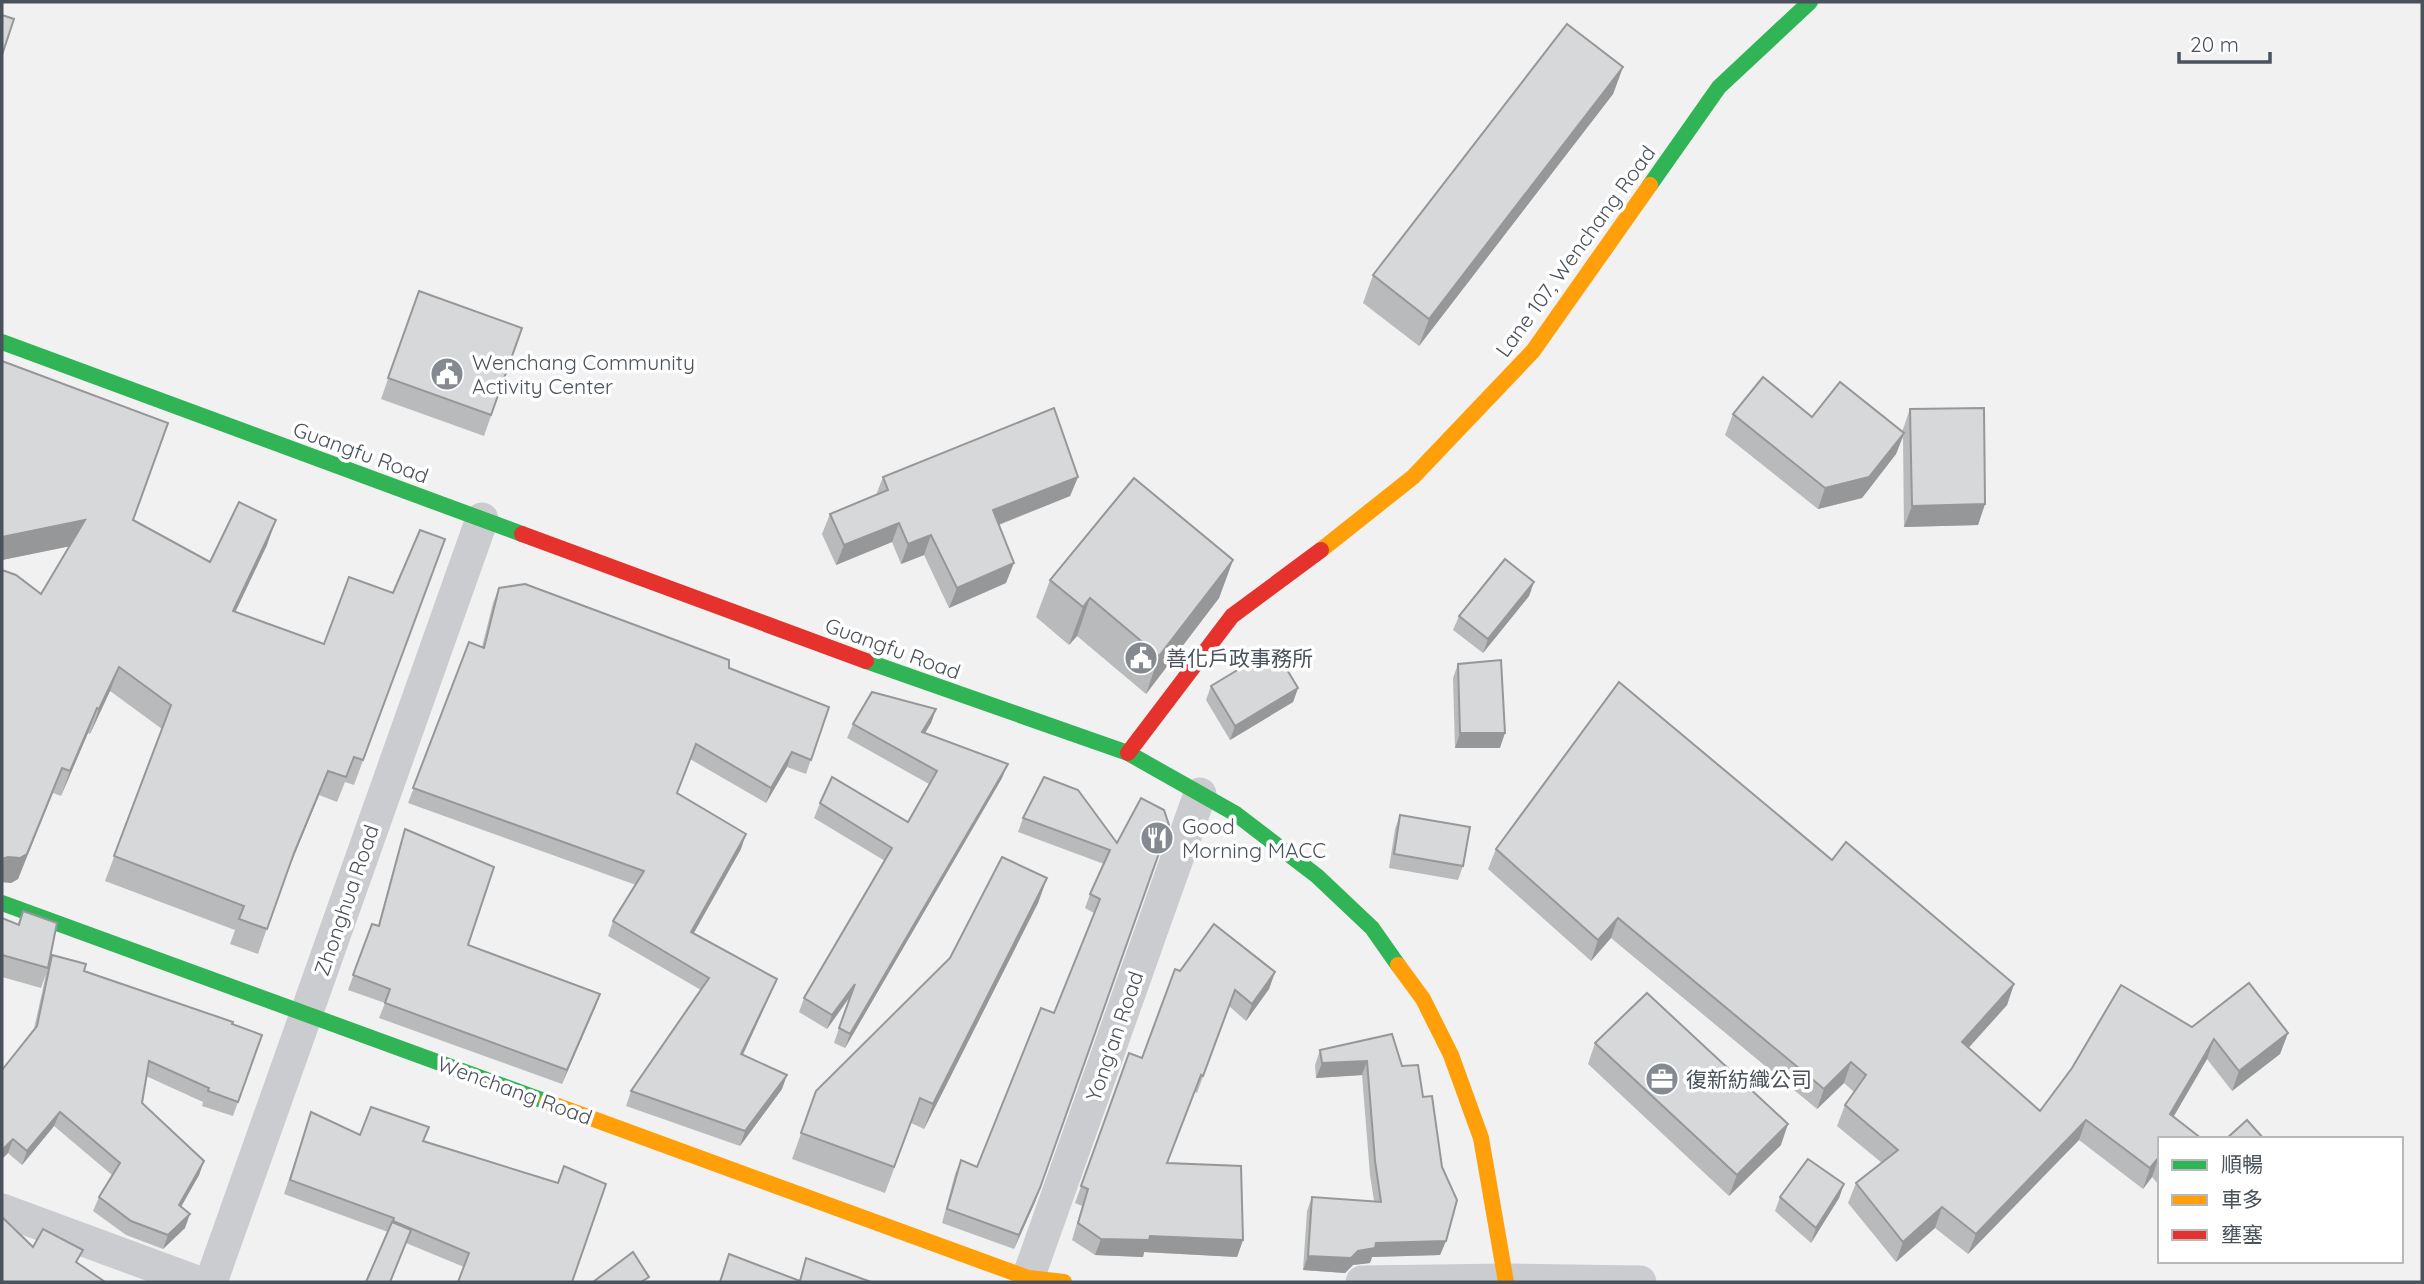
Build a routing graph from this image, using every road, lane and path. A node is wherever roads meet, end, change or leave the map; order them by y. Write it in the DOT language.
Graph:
graph roads {
  1 [pos="1810,2"];
  2 [pos="2,342"];
  3 [pos="482,519"];
  4 [pos="1129,753"];
  5 [pos="1200,794"];
  6 [pos="2,903"];
  7 [pos="306,1014"];
  8 [pos="2,1210"];
  9 [pos="1027,1280"];
  10 [pos="1506,1281"];
  11 [pos="197,1282"];
  12 [pos="211,1282"];
  13 [pos="1064,1282"];
  14 [pos="1362,1282"];
  15 [pos="1640,1282"];
  1 -- 4 [label="street, Lane 107, Wenchang Road"];
  2 -- 3 [label="street, Guangfu Road"];
  3 -- 4 [label="street, Guangfu Road"];
  3 -- 7 [label="street, Zhonghua Road"];
  4 -- 5 [label="street, Guangfu Road"];
  5 -- 9 [label="street, Yong'an Road"];
  5 -- 10 [label="street, Guangfu Road"];
  6 -- 7 [label="street, Wenchang Road"];
  7 -- 9 [label="street, Wenchang Road"];
  7 -- 12 [label="street, Zhonghua Road"];
  8 -- 11 [label="street"];
  9 -- 13 [label="street, Wenchang Road"];
  10 -- 14 [label="street"];
  10 -- 15 [label="street"];
}
